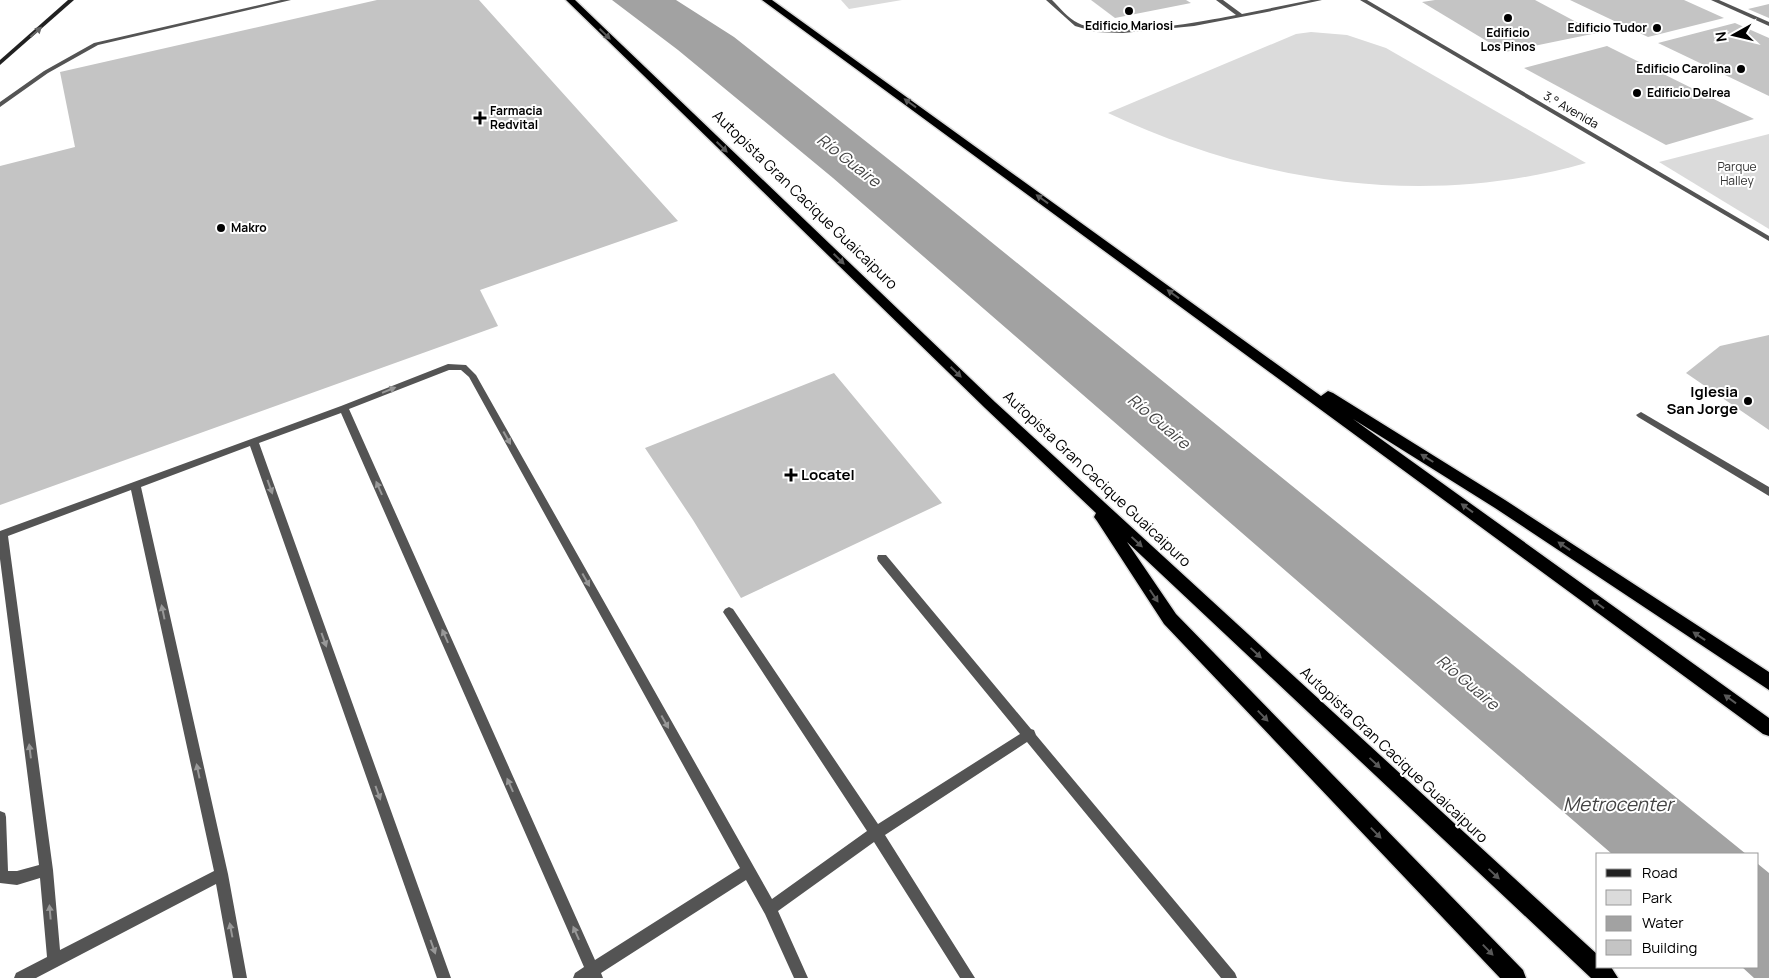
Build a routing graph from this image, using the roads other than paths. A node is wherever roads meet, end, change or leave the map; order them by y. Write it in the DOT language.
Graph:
graph roads {
  1 [pos="71,0"];
  2 [pos="288,0"];
  3 [pos="570,0"];
  4 [pos="766,0"];
  5 [pos="1049,0"];
  6 [pos="1219,0"];
  7 [pos="1319,0"];
  8 [pos="1363,0"];
  9 [pos="1714,0"];
  10 [pos="1240,15"];
  11 [pos="1769,24"];
  12 [pos="0,63"];
  13 [pos="0,105"];
  14 [pos="1769,239"];
  15 [pos="1213,323"];
  16 [pos="344,408"];
  17 [pos="1641,415"];
  18 [pos="253,441"];
  19 [pos="135,484"];
  20 [pos="1769,492"];
  21 [pos="1088,497"];
  22 [pos="1,535"];
  23 [pos="882,558"];
  24 [pos="729,612"];
  25 [pos="1769,682"];
  26 [pos="1769,728"];
  27 [pos="1030,734"];
  28 [pos="0,817"];
  29 [pos="876,834"];
  30 [pos="46,870"];
  31 [pos="748,872"];
  32 [pos="220,874"];
  33 [pos="770,909"];
  34 [pos="54,960"];
  35 [pos="1596,968"];
  36 [pos="1596,968"];
  37 [pos="594,974"];
  38 [pos="21,978"];
  39 [pos="240,978"];
  40 [pos="444,978"];
  41 [pos="580,978"];
  42 [pos="801,978"];
  43 [pos="968,978"];
  44 [pos="1230,978"];
  45 [pos="1515,978"];
  46 [pos="1607,978"];
  12 -- 1 [label="main road, one-way"];
  2 -- 13 [label="street"];
  3 -- 21 [label="highway, Autopista Gran Cacique Guaicaipuro, one-way"];
  15 -- 4 [label="highway, one-way"];
  5 -- 10 [label="street"];
  6 -- 10 [label="street"];
  7 -- 10 [label="street"];
  8 -- 14 [label="street, 3.° Avenida"];
  9 -- 11 [label="street"];
  25 -- 15 [label="highway, one-way"];
  26 -- 15 [label="highway, one-way"];
  16 -- 18 [label="street"];
  16 -- 31 [label="street, one-way"];
  37 -- 16 [label="street, one-way"];
  17 -- 20 [label="street"];
  18 -- 19 [label="street"];
  18 -- 40 [label="street, one-way"];
  19 -- 22 [label="street"];
  32 -- 19 [label="street, one-way"];
  21 -- 35 [label="highway, Autopista Gran Cacique Guaicaipuro, one-way"];
  21 -- 45 [label="highway, one-way"];
  30 -- 22 [label="street, one-way"];
  23 -- 27 [label="street"];
  24 -- 29 [label="street"];
  27 -- 29 [label="street"];
  27 -- 44 [label="street"];
  28 -- 30 [label="street"];
  29 -- 33 [label="street"];
  29 -- 43 [label="street"];
  34 -- 30 [label="street, one-way"];
  31 -- 33 [label="street"];
  31 -- 37 [label="street"];
  32 -- 34 [label="street"];
  39 -- 32 [label="street, one-way"];
  33 -- 42 [label="street"];
  34 -- 38 [label="street"];
  36 -- 46 [label="highway, Autopista Gran Cacique Guaicaipuro, one-way"];
  37 -- 41 [label="street"];
}
